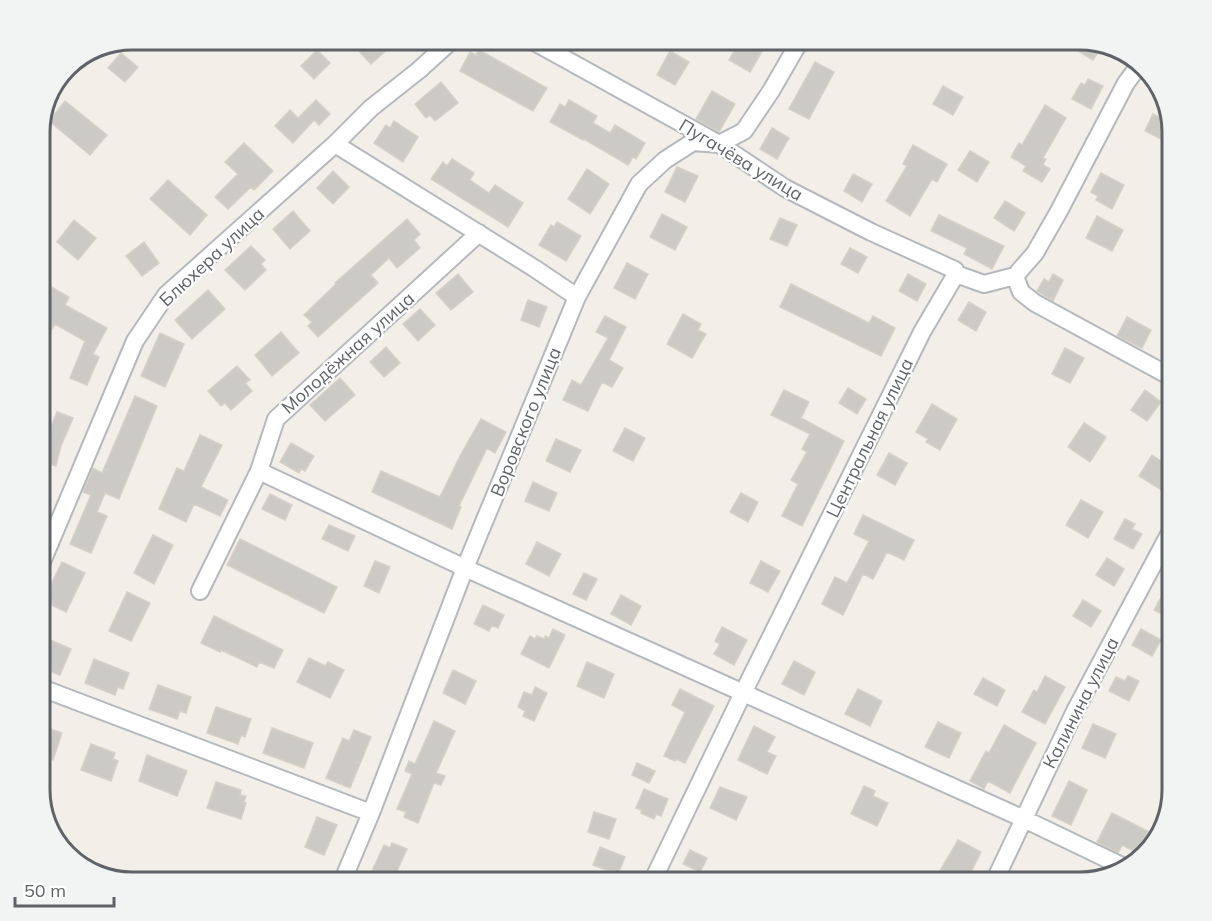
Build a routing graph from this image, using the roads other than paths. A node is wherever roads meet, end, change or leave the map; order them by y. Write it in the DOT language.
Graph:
graph roads {
  1 [pos="441,50"];
  2 [pos="549,50"];
  3 [pos="795,50"];
  4 [pos="1135,71"];
  5 [pos="335,144"];
  6 [pos="719,144"];
  7 [pos="479,233"];
  8 [pos="956,274"];
  9 [pos="1015,276"];
  10 [pos="577,297"];
  11 [pos="1162,372"];
  12 [pos="259,471"];
  13 [pos="50,543"];
  14 [pos="1162,549"];
  15 [pos="465,568"];
  16 [pos="200,591"];
  17 [pos="50,691"];
  18 [pos="743,693"];
  19 [pos="371,813"];
  20 [pos="1024,819"];
  21 [pos="1116,863"];
  22 [pos="346,872"];
  23 [pos="657,872"];
  24 [pos="999,872"];
  1 -- 5 [label="street, Блюхера улица"];
  2 -- 6 [label="street, Пугачёва улица"];
  3 -- 6 [label="street, Воровского улица"];
  4 -- 9 [label="street"];
  5 -- 7 [label="street"];
  5 -- 13 [label="street, Блюхера улица"];
  6 -- 8 [label="street, Пугачёва улица"];
  6 -- 10 [label="street, Воровского улица"];
  7 -- 10 [label="street"];
  7 -- 12 [label="street, Молодёжная улица"];
  8 -- 9 [label="street"];
  8 -- 18 [label="street, Центральная улица"];
  9 -- 11 [label="street"];
  10 -- 15 [label="street, Воровского улица"];
  12 -- 15 [label="street"];
  12 -- 16 [label="street, Молодёжная улица"];
  14 -- 20 [label="street, Калинина улица"];
  15 -- 18 [label="street"];
  15 -- 19 [label="street, Воровского улица"];
  17 -- 19 [label="street"];
  18 -- 20 [label="street"];
  18 -- 23 [label="street, Центральная улица"];
  19 -- 22 [label="street, Воровского улица"];
  20 -- 21 [label="street"];
  20 -- 24 [label="street, Калинина улица"];
}
